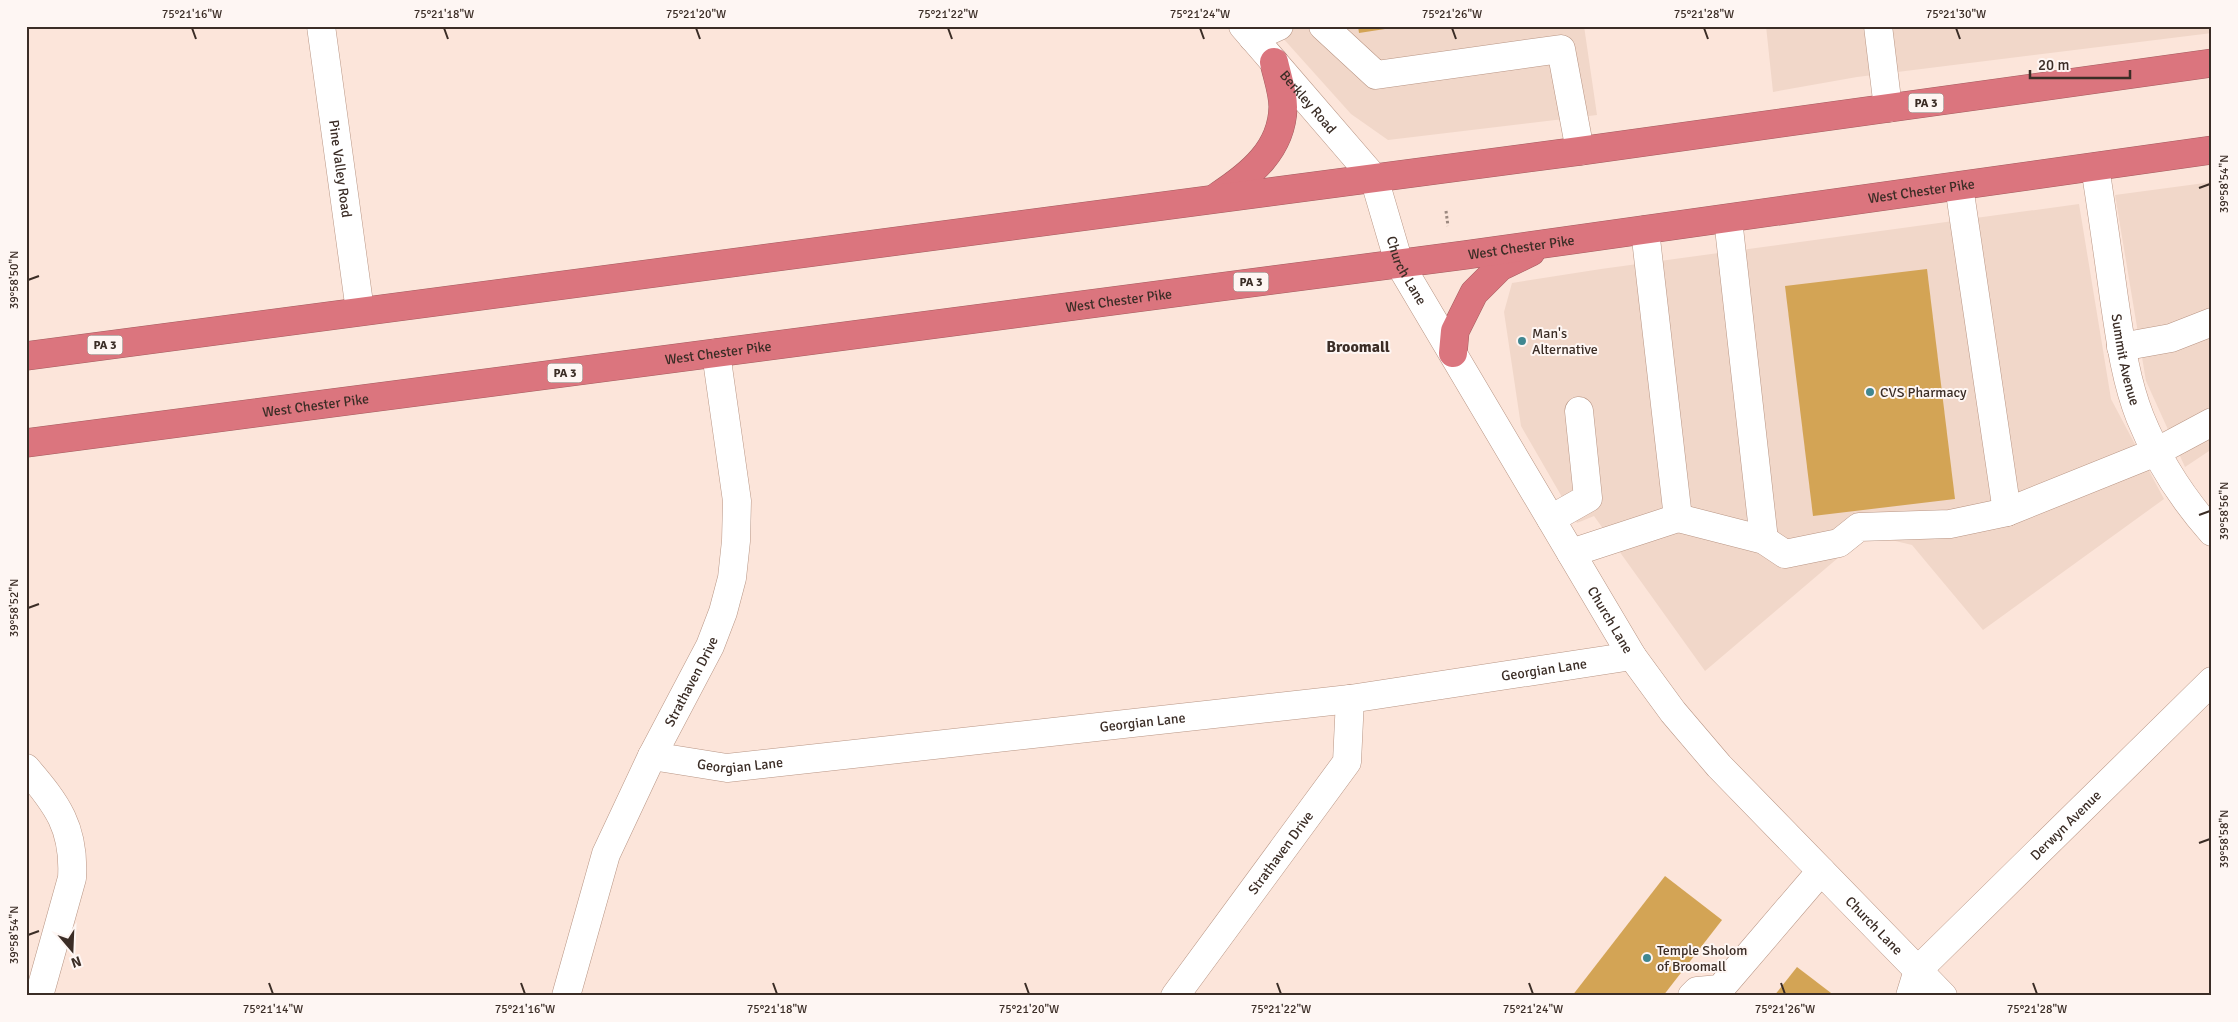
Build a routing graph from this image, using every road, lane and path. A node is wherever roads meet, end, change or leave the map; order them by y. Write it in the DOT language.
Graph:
graph roads {
  1 [pos="321,26"];
  2 [pos="1279,26"];
  3 [pos="1323,26"];
  4 [pos="1878,26"];
  5 [pos="1248,32"];
  6 [pos="1274,62"];
  7 [pos="2212,63"];
  8 [pos="1888,108"];
  9 [pos="2212,150"];
  10 [pos="1580,151"];
  11 [pos="2095,167"];
  12 [pos="1374,178"];
  13 [pos="1959,186"];
  14 [pos="1212,200"];
  15 [pos="1446,210"];
  16 [pos="1728,219"];
  17 [pos="1448,226"];
  18 [pos="1646,230"];
  19 [pos="1553,242"];
  20 [pos="1399,263"];
  21 [pos="360,311"];
  22 [pos="2212,322"];
  23 [pos="2121,347"];
  24 [pos="716,353"];
  25 [pos="1453,353"];
  26 [pos="26,356"];
  27 [pos="1578,411"];
  28 [pos="2212,422"];
  29 [pos="26,443"];
  30 [pos="2156,452"];
  31 [pos="2007,512"];
  32 [pos="1678,518"];
  33 [pos="1551,519"];
  34 [pos="2212,532"];
  35 [pos="1764,540"];
  36 [pos="1571,553"];
  37 [pos="1632,656"];
  38 [pos="2212,680"];
  39 [pos="1350,699"];
  40 [pos="652,756"];
  41 [pos="26,768"];
  42 [pos="1822,871"];
  43 [pos="1918,970"];
  44 [pos="1721,992"];
  45 [pos="39,996"];
  46 [pos="566,996"];
  47 [pos="1175,996"];
  48 [pos="1692,996"];
  49 [pos="1910,996"];
  50 [pos="1943,996"];
  1 -- 21 [label="street, Pine Valley Road"];
  2 -- 5 [label="street"];
  3 -- 10 [label="street"];
  4 -- 8 [label="street"];
  5 -- 6 [label="street, Berkley Road"];
  6 -- 12 [label="street, Berkley Road"];
  6 -- 14 [label="highway"];
  7 -- 8 [label="highway, PA 3"];
  8 -- 10 [label="highway, PA 3"];
  9 -- 11 [label="highway, West Chester Pike / PA 3"];
  10 -- 12 [label="highway, PA 3"];
  11 -- 13 [label="highway, West Chester Pike / PA 3"];
  11 -- 23 [label="street, Summit Avenue"];
  12 -- 14 [label="highway, PA 3"];
  12 -- 20 [label="street, Church Lane"];
  13 -- 16 [label="highway, West Chester Pike / PA 3"];
  13 -- 31 [label="street"];
  14 -- 21 [label="highway, PA 3"];
  15 -- 17 [label="path"];
  16 -- 18 [label="highway, West Chester Pike / PA 3"];
  16 -- 35 [label="street"];
  18 -- 19 [label="highway, West Chester Pike / PA 3"];
  18 -- 32 [label="street"];
  19 -- 20 [label="highway, West Chester Pike / PA 3"];
  19 -- 25 [label="highway"];
  20 -- 24 [label="highway, West Chester Pike / PA 3"];
  20 -- 25 [label="street, Church Lane"];
  21 -- 26 [label="highway, PA 3"];
  22 -- 23 [label="street"];
  23 -- 30 [label="street, Summit Avenue"];
  24 -- 29 [label="highway, West Chester Pike / PA 3"];
  24 -- 40 [label="street, Strathaven Drive"];
  25 -- 33 [label="street, Church Lane"];
  27 -- 33 [label="street"];
  28 -- 30 [label="street"];
  30 -- 31 [label="street"];
  30 -- 34 [label="street, Summit Avenue"];
  31 -- 35 [label="street"];
  32 -- 35 [label="street"];
  32 -- 36 [label="street"];
  33 -- 36 [label="street, Church Lane"];
  36 -- 37 [label="street, Church Lane"];
  37 -- 39 [label="street, Georgian Lane"];
  37 -- 42 [label="street, Church Lane"];
  38 -- 43 [label="street, Derwyn Avenue"];
  39 -- 40 [label="street, Georgian Lane"];
  39 -- 47 [label="street, Strathaven Drive"];
  40 -- 46 [label="street, Strathaven Drive"];
  41 -- 45 [label="street"];
  42 -- 43 [label="street, Church Lane"];
  42 -- 44 [label="street"];
  43 -- 49 [label="street"];
  43 -- 50 [label="street, Church Lane"];
  44 -- 48 [label="street"];
}
